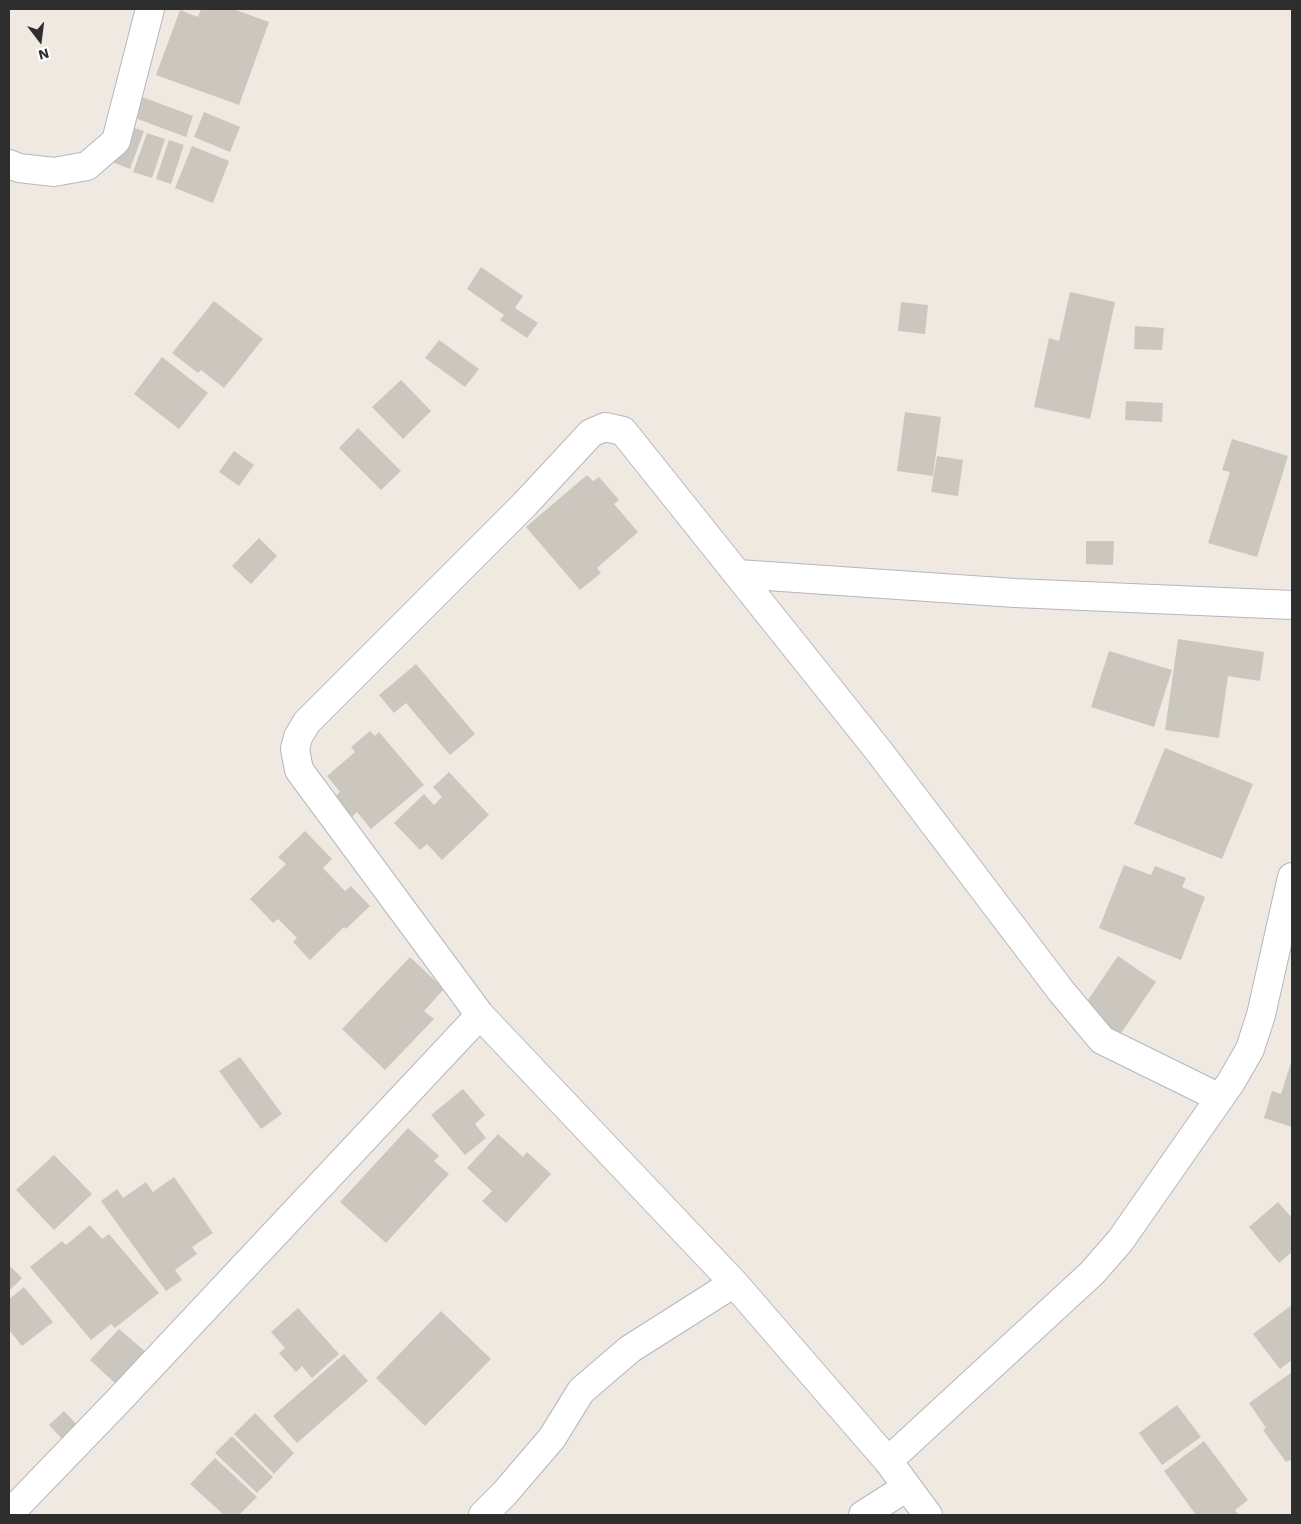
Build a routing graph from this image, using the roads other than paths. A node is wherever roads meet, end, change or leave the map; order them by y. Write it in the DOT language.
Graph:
graph roads {
  1 [pos="150,9"];
  2 [pos="9,164"];
  3 [pos="738,574"];
  4 [pos="1292,605"];
  5 [pos="1292,877"];
  6 [pos="480,1015"];
  7 [pos="1220,1098"];
  8 [pos="734,1283"];
  9 [pos="888,1461"];
  10 [pos="906,1487"];
  11 [pos="9,1514"];
  12 [pos="483,1515"];
  13 [pos="864,1515"];
  14 [pos="928,1515"];
  1 -- 2 [label="street"];
  3 -- 4 [label="street"];
  3 -- 6 [label="street"];
  3 -- 7 [label="street"];
  5 -- 7 [label="street"];
  6 -- 8 [label="street"];
  6 -- 11 [label="street"];
  7 -- 9 [label="street"];
  8 -- 9 [label="street"];
  8 -- 12 [label="street"];
  9 -- 10 [label="street"];
  10 -- 13 [label="street"];
  10 -- 14 [label="street"];
}
